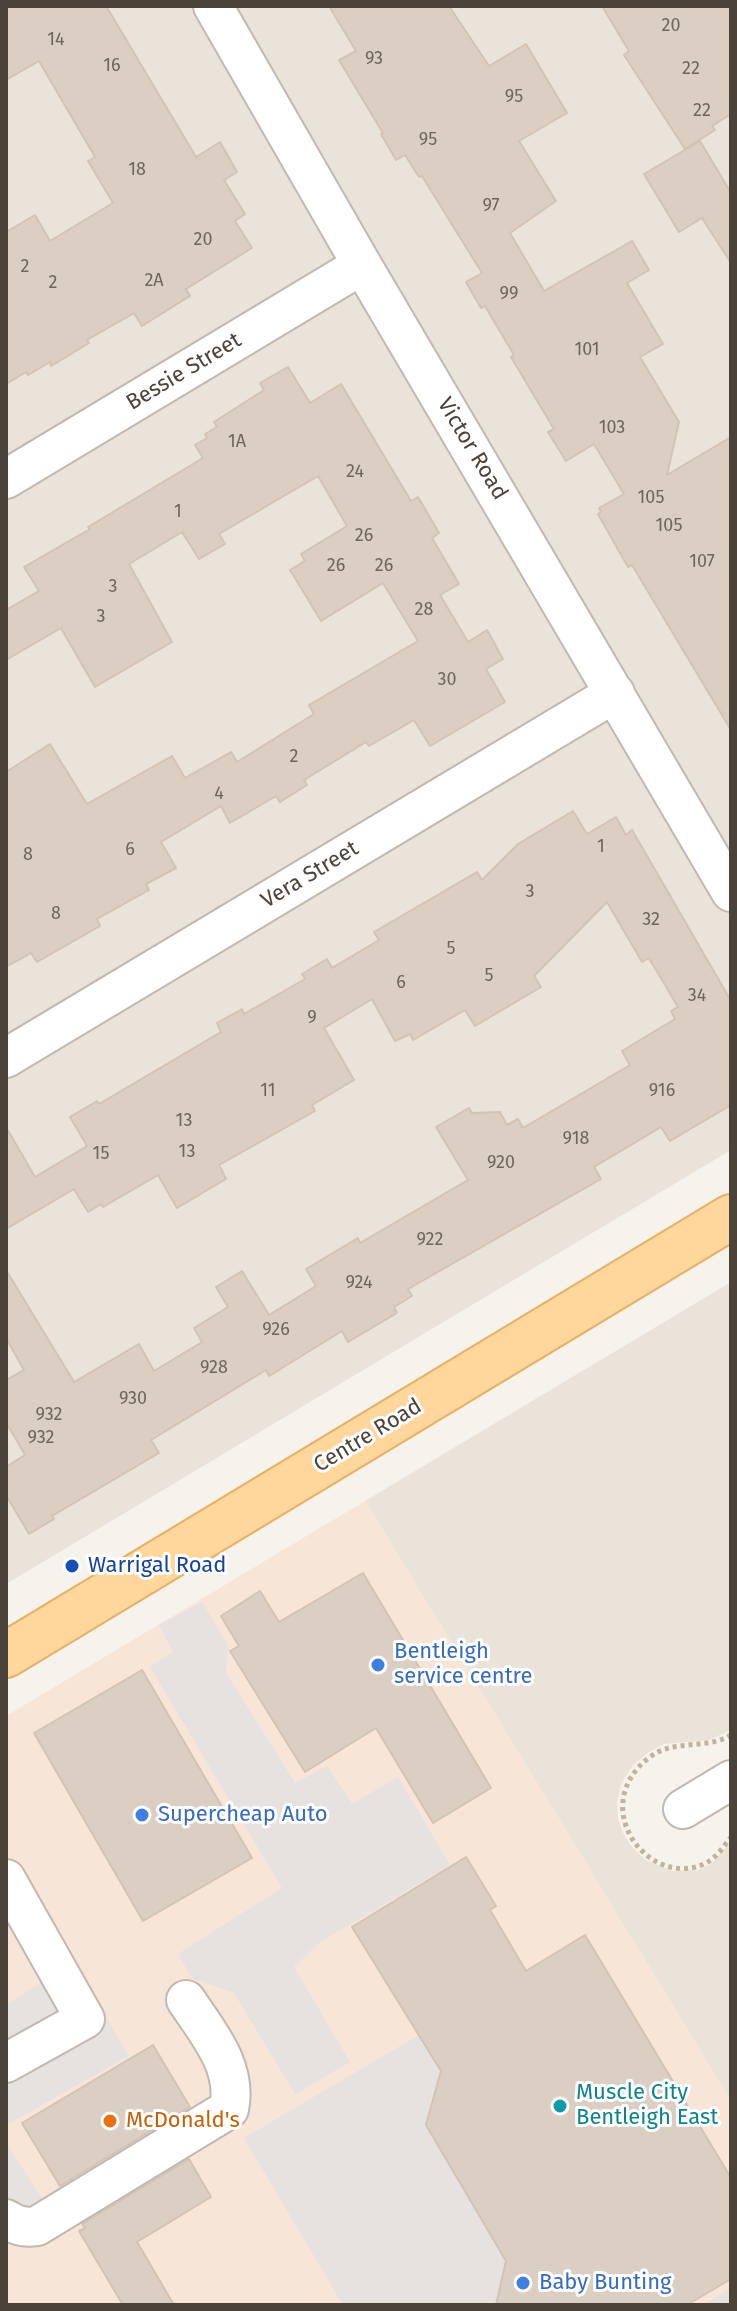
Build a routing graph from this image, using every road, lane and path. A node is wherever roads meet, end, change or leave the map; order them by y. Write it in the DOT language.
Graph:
graph roads {
  1 [pos="213,6"];
  2 [pos="362,265"];
  3 [pos="6,479"];
  4 [pos="615,693"];
  5 [pos="731,892"];
  6 [pos="6,1058"];
  7 [pos="731,1217"];
  8 [pos="6,1655"];
  9 [pos="731,1780"];
  10 [pos="683,1809"];
  11 [pos="6,1879"];
  12 [pos="197,1994"];
  13 [pos="6,2063"];
  14 [pos="6,2219"];
  1 -- 2 [label="street, Victor Road"];
  2 -- 3 [label="street, Bessie Street"];
  2 -- 4 [label="street, Victor Road"];
  4 -- 5 [label="street, Victor Road"];
  4 -- 6 [label="street, Vera Street"];
  7 -- 8 [label="main road, Centre Road"];
  9 -- 10 [label="street"];
  11 -- 13 [label="street"];
  12 -- 14 [label="street"];
}
